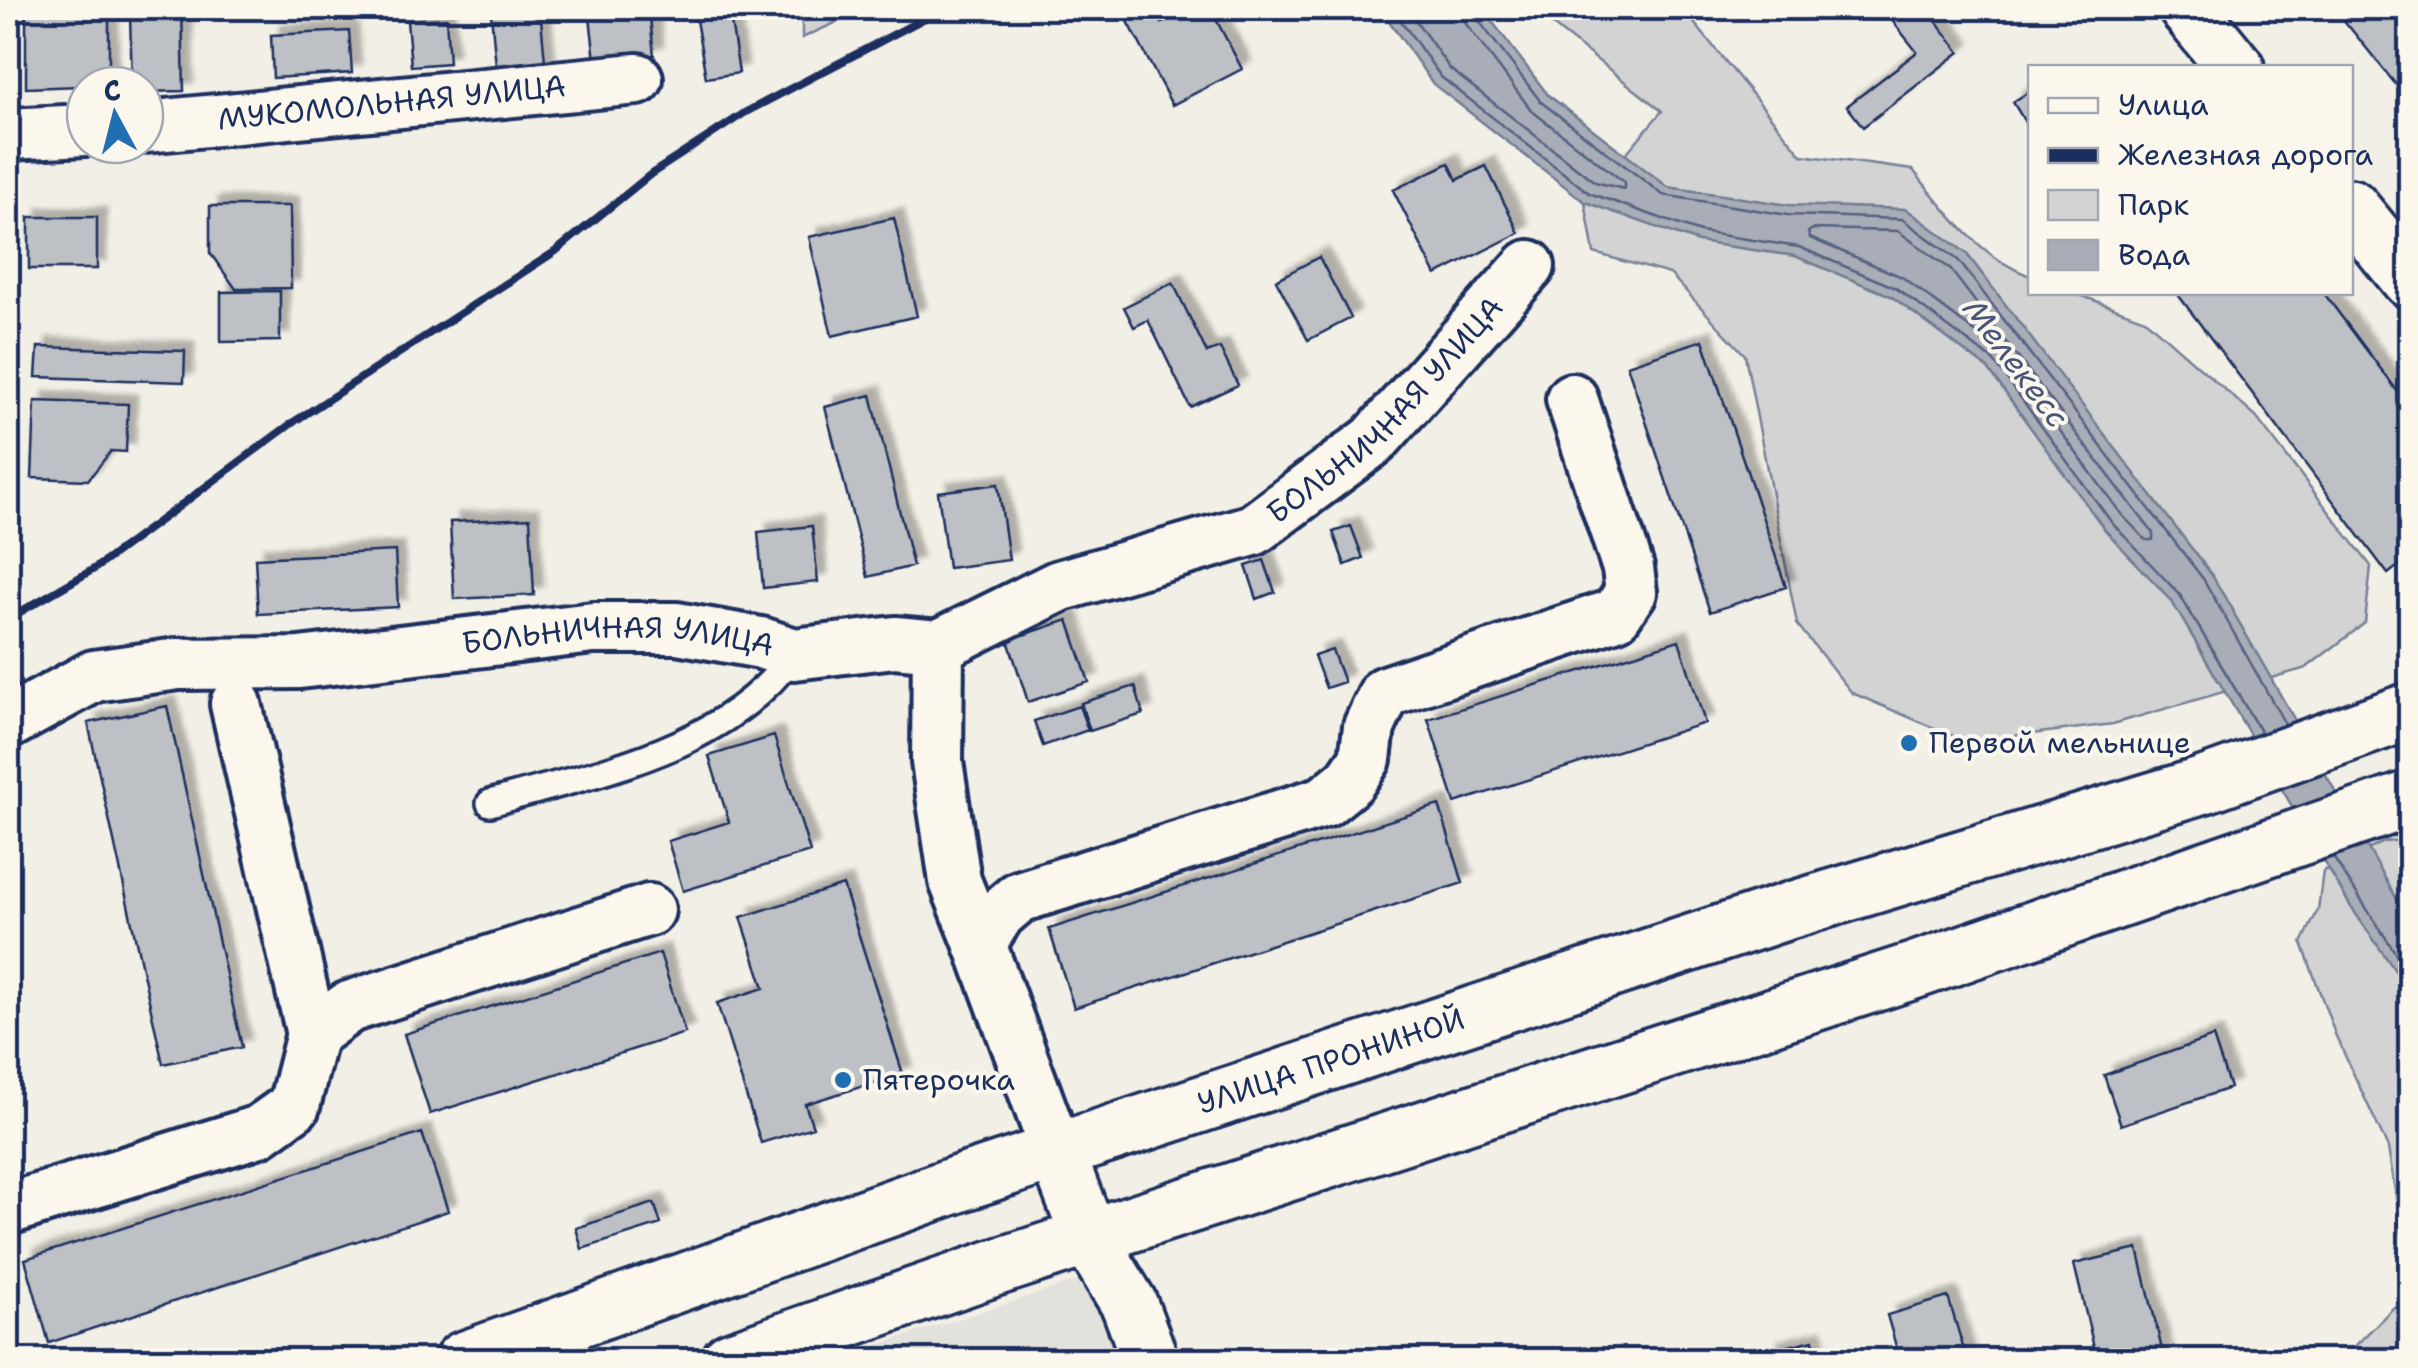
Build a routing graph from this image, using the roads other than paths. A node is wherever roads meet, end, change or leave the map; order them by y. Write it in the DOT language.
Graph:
graph roads {
  1 [pos="2186,8"];
  2 [pos="2234,65"];
  3 [pos="636,79"];
  4 [pos="165,125"];
  5 [pos="65,131"];
  6 [pos="8,134"];
  7 [pos="2353,211"];
  8 [pos="1529,266"];
  9 [pos="2410,280"];
  10 [pos="1572,399"];
  11 [pos="938,646"];
  12 [pos="794,654"];
  13 [pos="236,704"];
  14 [pos="2395,718"];
  15 [pos="8,723"];
  16 [pos="2408,800"];
  17 [pos="490,803"];
  18 [pos="650,910"];
  19 [pos="980,944"];
  20 [pos="312,1034"];
  21 [pos="1057,1153"];
  22 [pos="8,1209"];
  23 [pos="1090,1240"];
  24 [pos="462,1360"];
  25 [pos="730,1360"];
  26 [pos="1150,1360"];
  1 -- 2 [label="main road"];
  3 -- 4 [label="street, МУКОМОЛЬНАЯ УЛИЦА"];
  5 -- 6 [label="street"];
  7 -- 9 [label="main road"];
  8 -- 11 [label="street, БОЛЬНИЧНАЯ УЛИЦА"];
  10 -- 19 [label="street"];
  11 -- 12 [label="street, БОЛЬНИЧНАЯ УЛИЦА"];
  11 -- 19 [label="street"];
  12 -- 15 [label="street, БОЛЬНИЧНАЯ УЛИЦА"];
  12 -- 17 [label="lane"];
  13 -- 20 [label="street"];
  14 -- 21 [label="main road, УЛИЦА ПРОНИНОЙ"];
  16 -- 23 [label="main road"];
  18 -- 20 [label="street"];
  19 -- 21 [label="street"];
  20 -- 22 [label="street"];
  21 -- 23 [label="main road"];
  21 -- 24 [label="main road, УЛИЦА ПРОНИНОЙ"];
  23 -- 25 [label="main road"];
  23 -- 26 [label="main road"];
}
